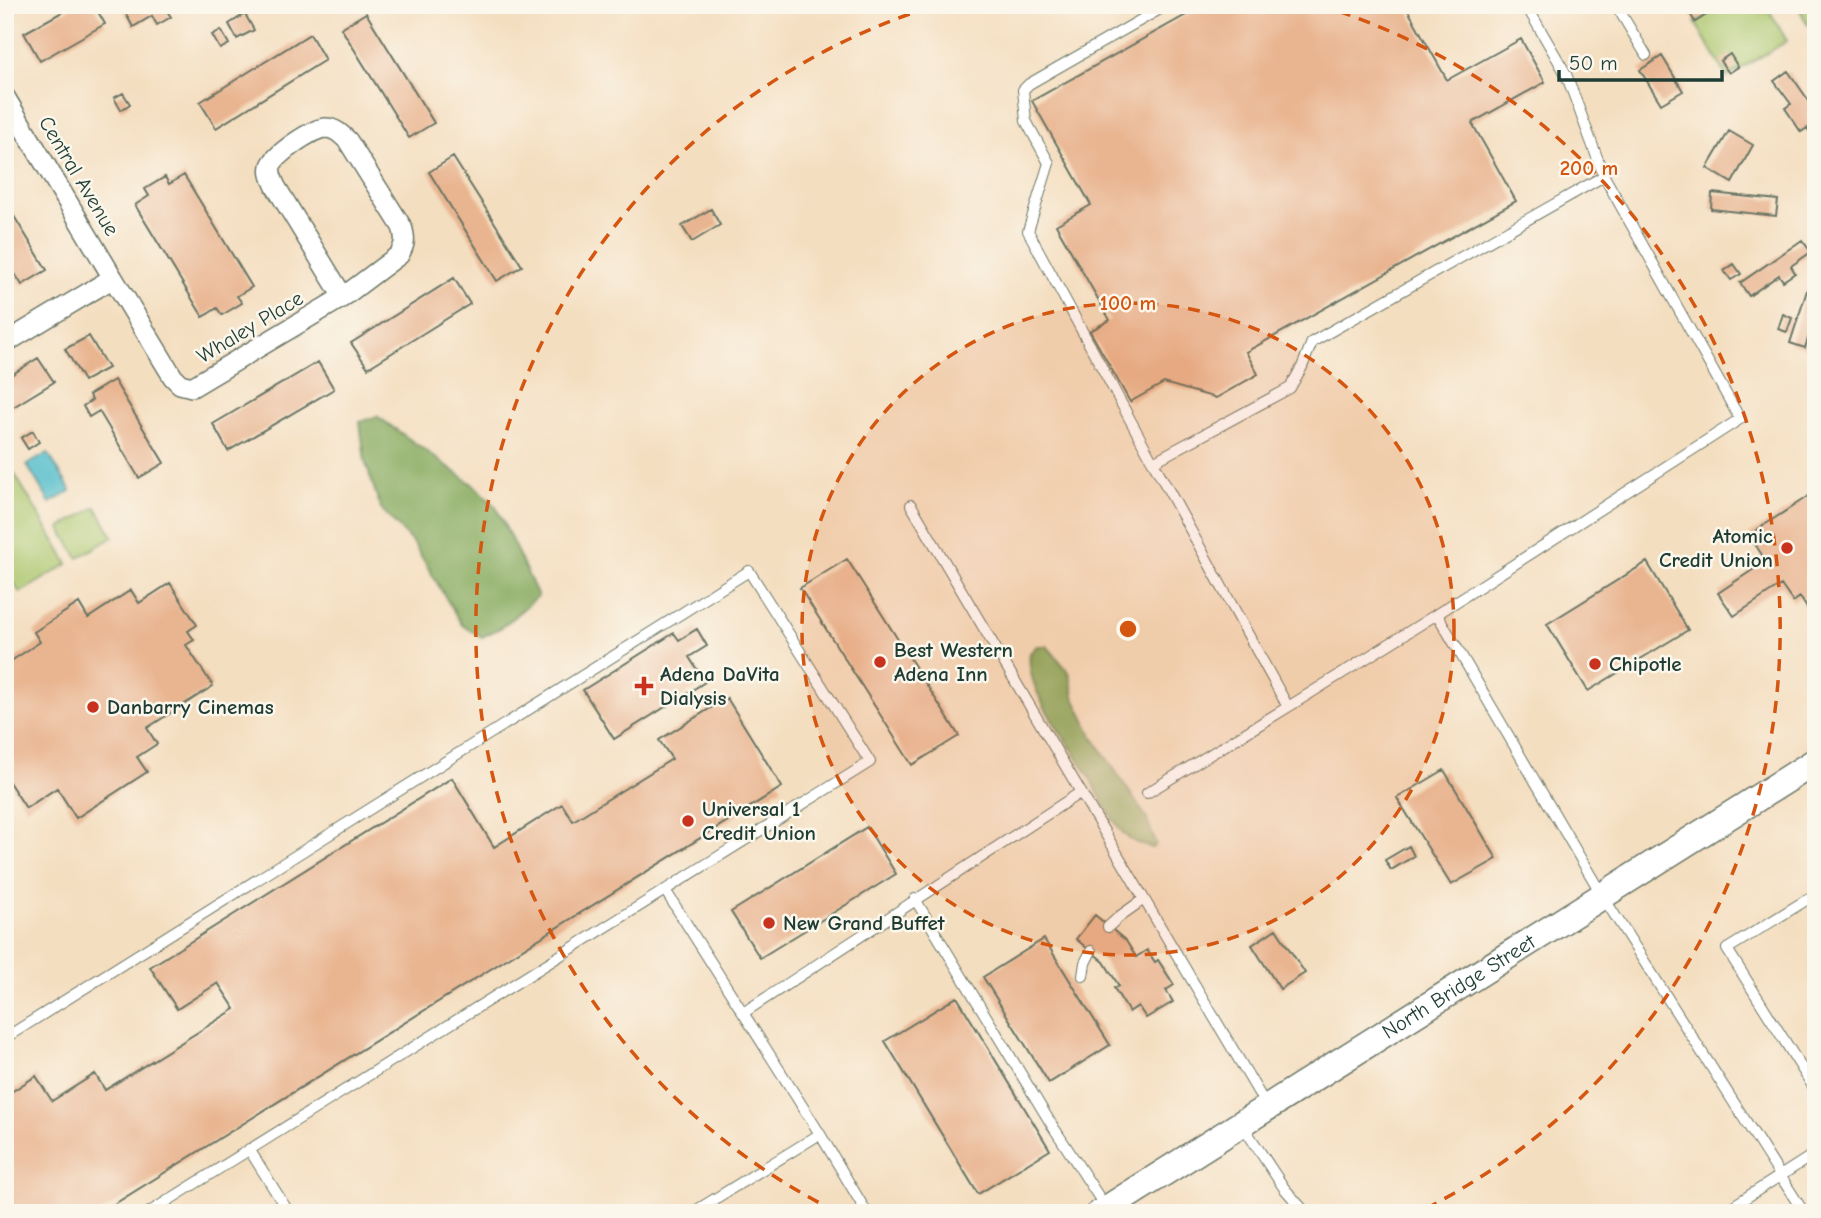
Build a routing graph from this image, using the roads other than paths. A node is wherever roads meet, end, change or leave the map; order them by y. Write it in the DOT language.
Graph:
graph roads {
  1 [pos="1167,5"];
  2 [pos="1525,5"];
  3 [pos="1616,5"];
  4 [pos="1646,55"];
  5 [pos="5,97"];
  6 [pos="1604,176"];
  7 [pos="113,278"];
  8 [pos="343,297"];
  9 [pos="5,343"];
  10 [pos="1153,462"];
  11 [pos="911,505"];
  12 [pos="1437,614"];
  13 [pos="1288,708"];
  14 [pos="1816,761"];
  15 [pos="1081,792"];
  16 [pos="1147,793"];
  17 [pos="665,890"];
  18 [pos="1816,894"];
  19 [pos="1602,895"];
  20 [pos="915,899"];
  21 [pos="1144,899"];
  22 [pos="1108,927"];
  23 [pos="1091,951"];
  24 [pos="1083,976"];
  25 [pos="743,1013"];
  26 [pos="5,1038"];
  27 [pos="1816,1091"];
  28 [pos="1268,1107"];
  29 [pos="1241,1124"];
  30 [pos="820,1134"];
  31 [pos="249,1149"];
  32 [pos="1816,1153"];
  33 [pos="1781,1175"];
  34 [pos="1103,1211"];
  35 [pos="1303,1212"];
  36 [pos="148,1213"];
  37 [pos="289,1213"];
  38 [pos="692,1213"];
  39 [pos="867,1213"];
  40 [pos="1722,1213"];
  41 [pos="1804,1213"];
  1 -- 10 [label="lane"];
  2 -- 6 [label="lane"];
  3 -- 4 [label="lane"];
  5 -- 7 [label="street, Central Avenue"];
  6 -- 10 [label="lane"];
  6 -- 12 [label="lane"];
  7 -- 8 [label="street, Whaley Place"];
  7 -- 9 [label="street"];
  8 -- 8 [label="street, Whaley Place"];
  10 -- 13 [label="lane"];
  11 -- 15 [label="lane"];
  12 -- 13 [label="lane"];
  12 -- 19 [label="lane"];
  13 -- 16 [label="lane"];
  14 -- 19 [label="main road, North Bridge Street"];
  15 -- 20 [label="lane"];
  15 -- 21 [label="lane"];
  17 -- 25 [label="lane"];
  17 -- 26 [label="lane"];
  17 -- 31 [label="lane"];
  18 -- 27 [label="lane"];
  19 -- 28 [label="main road, North Bridge Street"];
  19 -- 33 [label="lane"];
  20 -- 25 [label="lane"];
  20 -- 34 [label="lane"];
  21 -- 22 [label="lane"];
  21 -- 28 [label="lane"];
  23 -- 24 [label="lane"];
  25 -- 30 [label="lane"];
  28 -- 29 [label="main road, North Bridge Street"];
  29 -- 34 [label="main road, North Bridge Street"];
  29 -- 35 [label="lane"];
  30 -- 38 [label="lane"];
  30 -- 39 [label="lane"];
  31 -- 36 [label="lane"];
  31 -- 37 [label="lane"];
  32 -- 33 [label="lane"];
  33 -- 40 [label="lane"];
  33 -- 41 [label="lane"];
}
